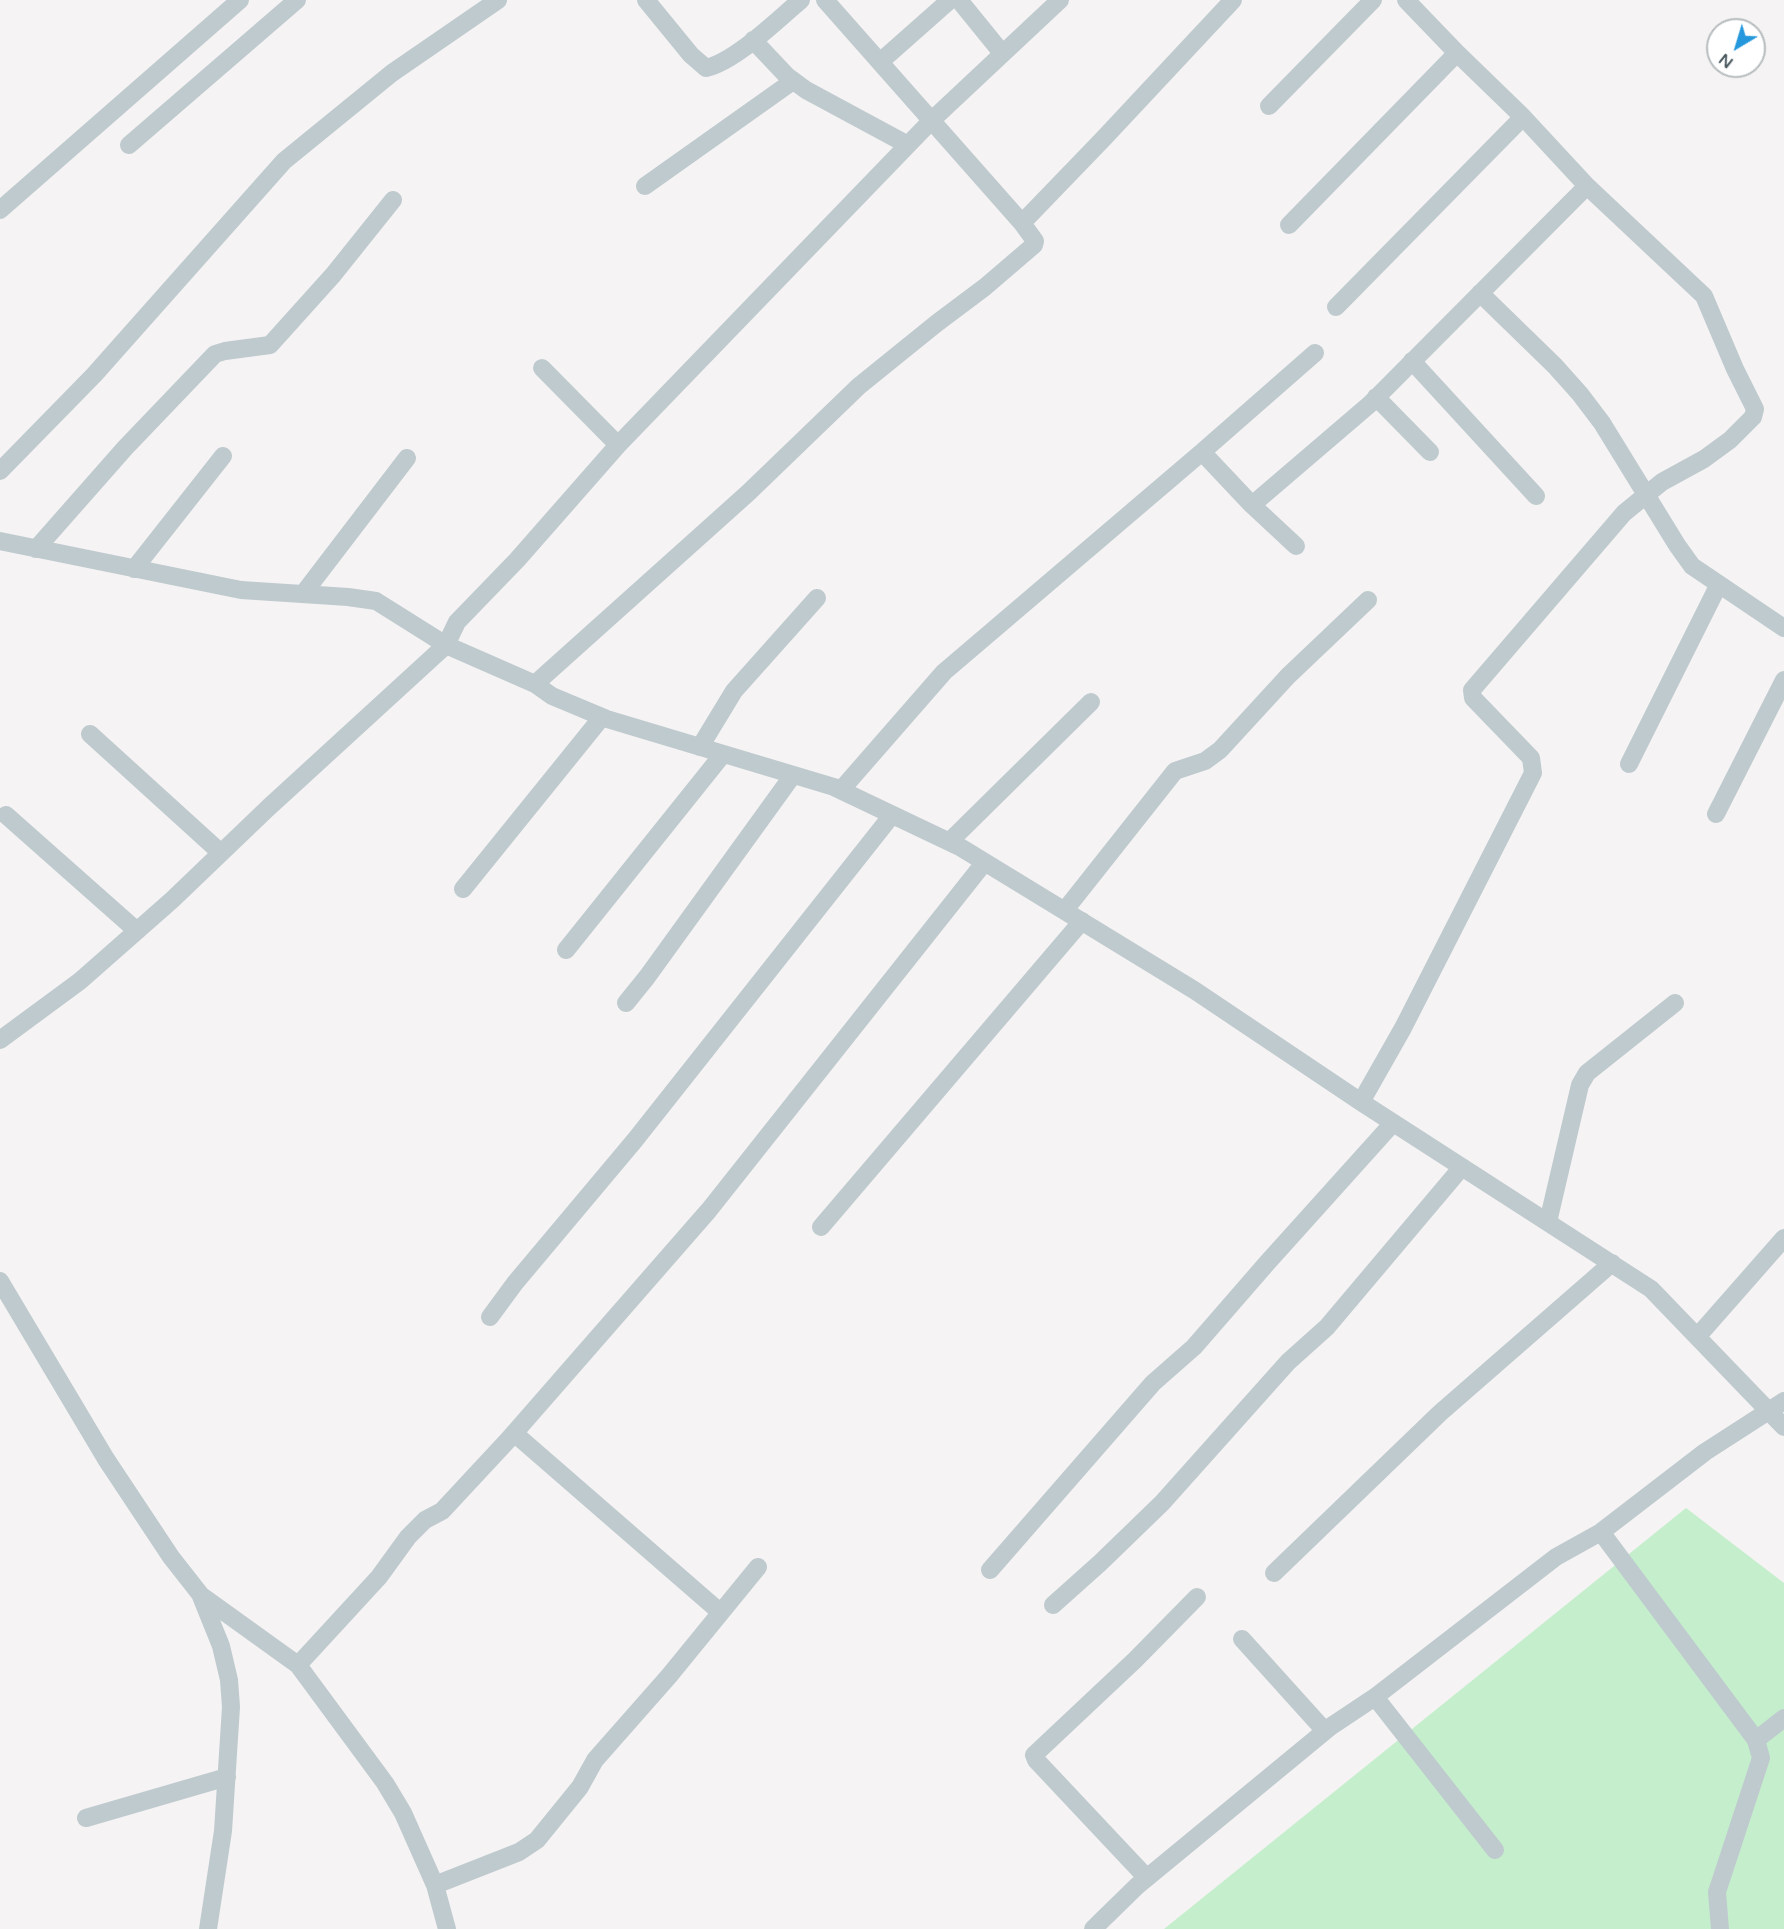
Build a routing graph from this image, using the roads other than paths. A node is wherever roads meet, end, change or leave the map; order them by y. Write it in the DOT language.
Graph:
graph roads {
  1 [pos="240,0"];
  2 [pos="498,0"];
  3 [pos="646,0"];
  4 [pos="801,0"];
  5 [pos="825,0"];
  6 [pos="950,0"];
  7 [pos="959,0"];
  8 [pos="1060,0"];
  9 [pos="1233,0"];
  10 [pos="1373,0"];
  11 [pos="1406,0"];
  12 [pos="287,3"];
  13 [pos="753,40"];
  14 [pos="1002,53"];
  15 [pos="1457,53"];
  16 [pos="880,62"];
  17 [pos="793,81"];
  18 [pos="1269,106"];
  19 [pos="1523,117"];
  20 [pos="932,120"];
  21 [pos="129,145"];
  22 [pos="908,145"];
  23 [pos="645,186"];
  24 [pos="1587,186"];
  25 [pos="393,200"];
  26 [pos="0,210"];
  27 [pos="1022,223"];
  28 [pos="1289,225"];
  29 [pos="1480,293"];
  30 [pos="1336,307"];
  31 [pos="1315,353"];
  32 [pos="1412,361"];
  33 [pos="542,368"];
  34 [pos="1377,397"];
  35 [pos="618,445"];
  36 [pos="1202,452"];
  37 [pos="1430,452"];
  38 [pos="223,456"];
  39 [pos="407,458"];
  40 [pos="0,471"];
  41 [pos="1647,495"];
  42 [pos="1536,496"];
  43 [pos="1252,505"];
  44 [pos="0,541"];
  45 [pos="1296,546"];
  46 [pos="36,549"];
  47 [pos="134,568"];
  48 [pos="1719,584"];
  49 [pos="303,594"];
  50 [pos="817,598"];
  51 [pos="1368,600"];
  52 [pos="1784,628"];
  53 [pos="446,645"];
  54 [pos="1784,680"];
  55 [pos="535,684"];
  56 [pos="1779,701"];
  57 [pos="1091,702"];
  58 [pos="602,717"];
  59 [pos="90,734"];
  60 [pos="700,747"];
  61 [pos="723,754"];
  62 [pos="1629,764"];
  63 [pos="793,775"];
  64 [pos="841,790"];
  65 [pos="1716,814"];
  66 [pos="6,815"];
  67 [pos="892,815"];
  68 [pos="949,842"];
  69 [pos="221,853"];
  70 [pos="984,863"];
  71 [pos="463,889"];
  72 [pos="1065,910"];
  73 [pos="1082,921"];
  74 [pos="137,931"];
  75 [pos="566,950"];
  76 [pos="626,1003"];
  77 [pos="1675,1003"];
  78 [pos="0,1040"];
  79 [pos="1361,1102"];
  80 [pos="1393,1123"];
  81 [pos="1462,1167"];
  82 [pos="1548,1222"];
  83 [pos="821,1227"];
  84 [pos="1784,1238"];
  85 [pos="1612,1263"];
  86 [pos="0,1281"];
  87 [pos="490,1317"];
  88 [pos="1697,1337"];
  89 [pos="1784,1401"];
  90 [pos="1769,1412"];
  91 [pos="1784,1427"];
  92 [pos="514,1432"];
  93 [pos="1601,1532"];
  94 [pos="758,1567"];
  95 [pos="990,1570"];
  96 [pos="1274,1573"];
  97 [pos="200,1594"];
  98 [pos="1197,1597"];
  99 [pos="1053,1605"];
  100 [pos="720,1612"];
  101 [pos="1242,1639"];
  102 [pos="297,1665"];
  103 [pos="1375,1697"];
  104 [pos="1784,1718"];
  105 [pos="1325,1731"];
  106 [pos="1756,1740"];
  107 [pos="227,1777"];
  108 [pos="86,1818"];
  109 [pos="1495,1851"];
  110 [pos="1148,1878"];
  111 [pos="435,1885"];
  112 [pos="208,1929"];
  113 [pos="447,1929"];
  114 [pos="1093,1929"];
  115 [pos="1720,1929"];
  1 -- 26 [label="street"];
  2 -- 40 [label="street"];
  3 -- 13 [label="street"];
  4 -- 13 [label="street"];
  5 -- 16 [label="street"];
  6 -- 16 [label="street"];
  7 -- 14 [label="street"];
  8 -- 14 [label="street"];
  9 -- 27 [label="street"];
  10 -- 18 [label="street"];
  11 -- 15 [label="street"];
  12 -- 21 [label="street"];
  13 -- 17 [label="street"];
  14 -- 20 [label="street"];
  15 -- 19 [label="street"];
  15 -- 28 [label="street"];
  16 -- 20 [label="street"];
  17 -- 22 [label="street"];
  17 -- 23 [label="street"];
  19 -- 24 [label="street"];
  19 -- 30 [label="street"];
  20 -- 22 [label="street"];
  20 -- 27 [label="street"];
  22 -- 35 [label="street"];
  24 -- 29 [label="street"];
  24 -- 41 [label="street"];
  25 -- 46 [label="street"];
  27 -- 55 [label="street"];
  29 -- 32 [label="street"];
  29 -- 41 [label="street"];
  31 -- 36 [label="street"];
  32 -- 34 [label="street"];
  32 -- 42 [label="street"];
  33 -- 35 [label="street"];
  34 -- 37 [label="street"];
  34 -- 43 [label="street"];
  35 -- 53 [label="street"];
  36 -- 43 [label="street"];
  36 -- 64 [label="street"];
  38 -- 47 [label="street"];
  39 -- 49 [label="street"];
  41 -- 48 [label="street"];
  41 -- 79 [label="street"];
  43 -- 45 [label="street"];
  44 -- 46 [label="street"];
  46 -- 47 [label="street"];
  47 -- 49 [label="street"];
  48 -- 52 [label="street"];
  48 -- 62 [label="street"];
  49 -- 53 [label="street"];
  50 -- 60 [label="street"];
  51 -- 72 [label="street"];
  53 -- 55 [label="street"];
  53 -- 69 [label="street"];
  54 -- 56 [label="street"];
  55 -- 58 [label="street"];
  56 -- 65 [label="street"];
  57 -- 68 [label="street"];
  58 -- 60 [label="street"];
  58 -- 71 [label="street"];
  59 -- 69 [label="street"];
  60 -- 61 [label="street"];
  61 -- 63 [label="street"];
  61 -- 75 [label="street"];
  63 -- 64 [label="street"];
  63 -- 76 [label="street"];
  64 -- 67 [label="street"];
  66 -- 74 [label="street"];
  67 -- 68 [label="street"];
  67 -- 87 [label="street"];
  68 -- 70 [label="street"];
  69 -- 74 [label="street"];
  70 -- 72 [label="street"];
  70 -- 92 [label="street"];
  72 -- 73 [label="street"];
  73 -- 79 [label="street"];
  73 -- 83 [label="street"];
  74 -- 78 [label="street"];
  77 -- 82 [label="street"];
  79 -- 80 [label="street"];
  80 -- 81 [label="street"];
  80 -- 95 [label="street"];
  81 -- 82 [label="street"];
  81 -- 99 [label="street"];
  82 -- 85 [label="street"];
  84 -- 88 [label="street"];
  85 -- 88 [label="street"];
  85 -- 96 [label="street"];
  86 -- 97 [label="street"];
  88 -- 90 [label="street"];
  89 -- 90 [label="street"];
  90 -- 91 [label="street"];
  90 -- 93 [label="street"];
  92 -- 100 [label="street"];
  92 -- 102 [label="street"];
  93 -- 103 [label="street"];
  93 -- 106 [label="street"];
  94 -- 100 [label="street"];
  97 -- 102 [label="street"];
  97 -- 107 [label="street"];
  98 -- 110 [label="street"];
  100 -- 111 [label="street"];
  101 -- 105 [label="street"];
  102 -- 111 [label="street"];
  103 -- 105 [label="street"];
  103 -- 109 [label="street"];
  104 -- 106 [label="street"];
  105 -- 110 [label="street"];
  106 -- 115 [label="street"];
  107 -- 108 [label="street"];
  107 -- 112 [label="street"];
  110 -- 114 [label="street"];
  111 -- 113 [label="street"];
}
